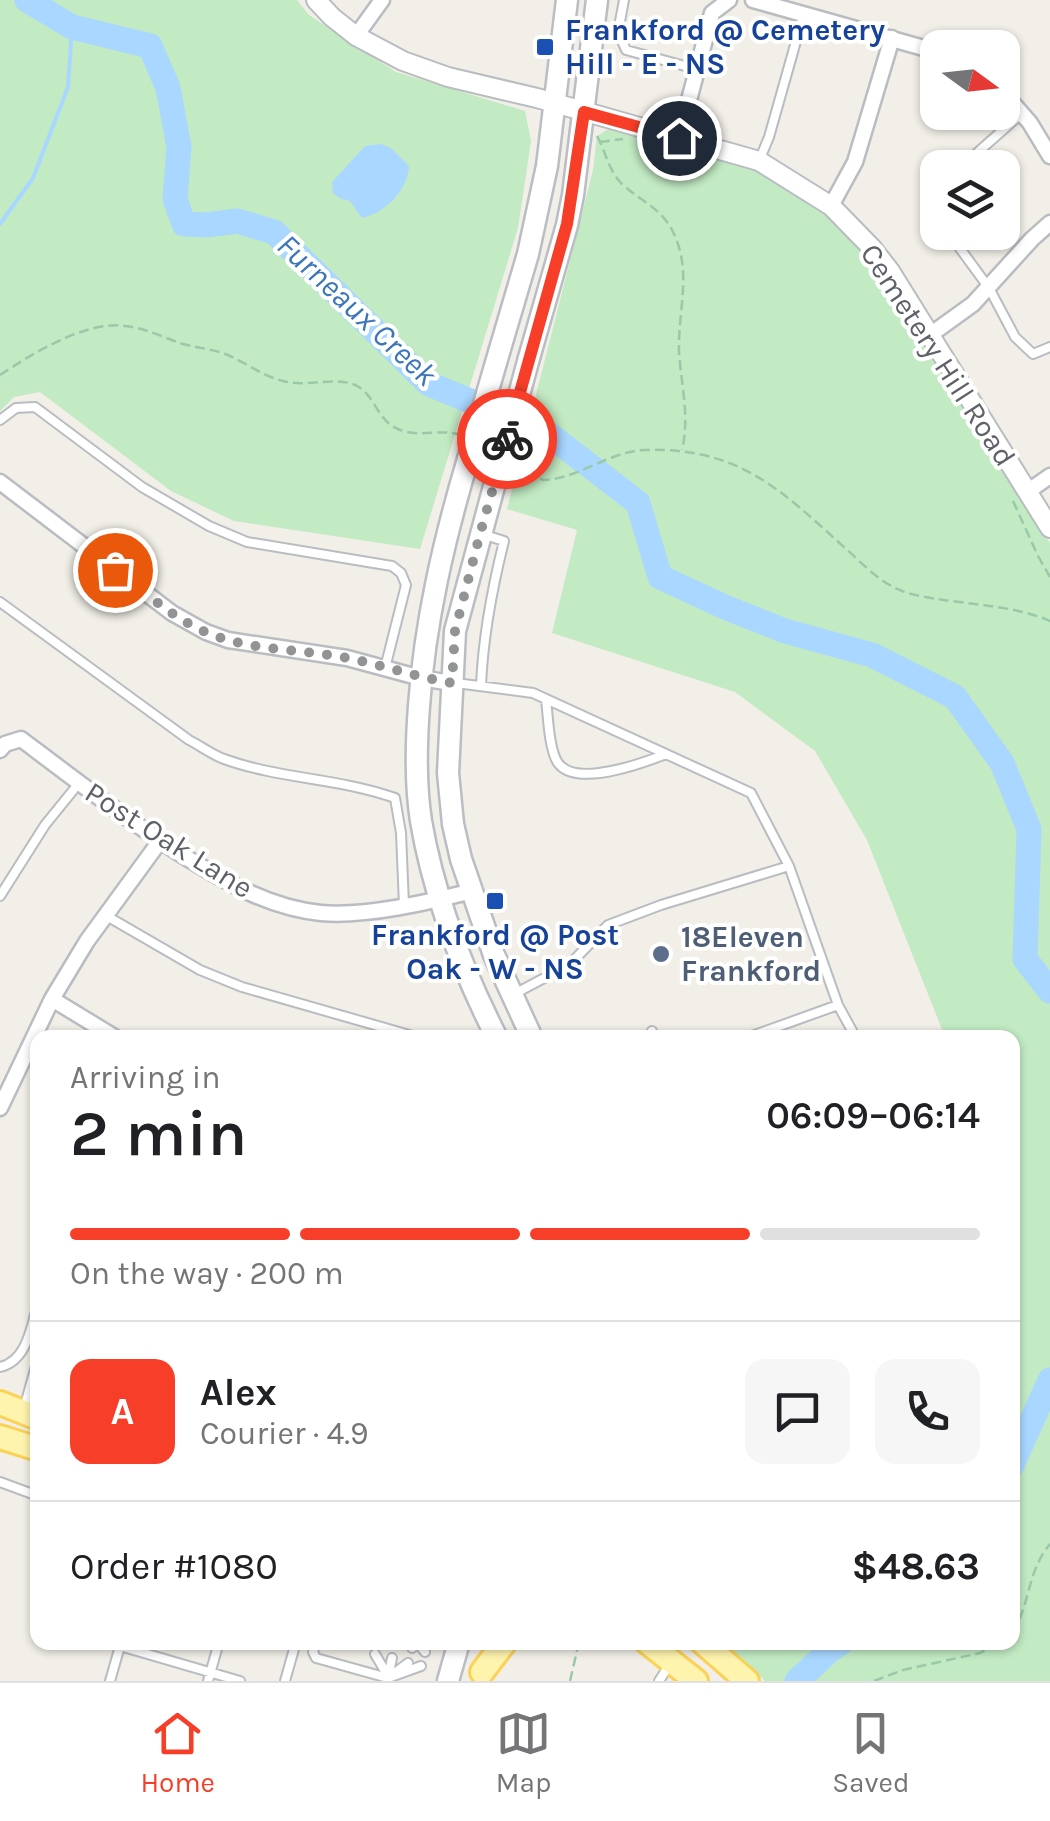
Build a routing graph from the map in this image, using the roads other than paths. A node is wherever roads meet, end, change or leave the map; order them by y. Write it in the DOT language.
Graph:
graph roads {
  1 [pos="316,0"];
  2 [pos="382,0"];
  3 [pos="566,0"];
  4 [pos="596,0"];
  5 [pos="624,0"];
  6 [pos="729,0"];
  7 [pos="754,0"];
  8 [pos="804,13"];
  9 [pos="356,36"];
  10 [pos="892,38"];
  11 [pos="920,47"];
  12 [pos="696,70"];
  13 [pos="555,104"];
  14 [pos="584,112"];
  15 [pos="1020,112"];
  16 [pos="1022,114"];
  17 [pos="679,138"];
  18 [pos="981,150"];
  19 [pos="1050,156"];
  20 [pos="759,161"];
  21 [pos="831,206"];
  22 [pos="1050,223"];
  23 [pos="961,250"];
  24 [pos="989,288"];
  25 [pos="930,335"];
  26 [pos="1050,347"];
  27 [pos="0,420"];
  28 [pos="1050,476"];
  29 [pos="0,482"];
  30 [pos="1019,494"];
  31 [pos="1050,528"];
  32 [pos="480,534"];
  33 [pos="0,602"];
  34 [pos="385,668"];
  35 [pos="421,678"];
  36 [pos="452,683"];
  37 [pos="480,686"];
  38 [pos="546,700"];
  39 [pos="0,750"];
  40 [pos="666,754"];
  41 [pos="79,783"];
  42 [pos="160,841"];
  43 [pos="789,866"];
  44 [pos="472,891"];
  45 [pos="0,896"];
  46 [pos="440,899"];
  47 [pos="404,905"];
  48 [pos="106,915"];
  49 [pos="514,994"];
  50 [pos="52,999"];
  51 [pos="838,1005"];
  52 [pos="37,1030"];
  53 [pos="103,1030"];
  54 [pos="393,1030"];
  55 [pos="493,1030"];
  56 [pos="529,1030"];
  57 [pos="768,1030"];
  58 [pos="852,1030"];
  59 [pos="30,1045"];
  60 [pos="0,1108"];
  61 [pos="30,1329"];
  62 [pos="0,1367"];
  63 [pos="0,1402"];
  64 [pos="30,1415"];
  65 [pos="0,1436"];
  66 [pos="30,1446"];
  67 [pos="0,1482"];
  68 [pos="30,1493"];
  69 [pos="118,1650"];
  70 [pos="136,1650"];
  71 [pos="217,1650"];
  72 [pos="294,1650"];
  73 [pos="314,1650"];
  74 [pos="422,1650"];
  75 [pos="457,1650"];
  76 [pos="489,1650"];
  77 [pos="500,1650"];
  78 [pos="658,1650"];
  79 [pos="711,1650"];
  80 [pos="425,1652"];
  81 [pos="375,1654"];
  82 [pos="392,1658"];
  83 [pos="672,1660"];
  84 [pos="408,1662"];
  85 [pos="420,1666"];
  86 [pos="209,1677"];
  87 [pos="481,1677"];
  88 [pos="390,1679"];
  89 [pos="746,1680"];
  90 [pos="110,1681"];
  91 [pos="240,1681"];
  92 [pos="285,1681"];
  93 [pos="448,1681"];
  94 [pos="659,1681"];
  95 [pos="696,1681"];
  1 -- 9 [label="street, Cemetery Hill Road"];
  2 -- 9 [label="street"];
  3 -- 13 [label="main road"];
  4 -- 14 [label="main road"];
  5 -- 12 [label="lane"];
  6 -- 12 [label="street"];
  7 -- 8 [label="street"];
  8 -- 10 [label="street"];
  8 -- 20 [label="lane"];
  9 -- 13 [label="street, Cemetery Hill Road"];
  10 -- 11 [label="street"];
  10 -- 21 [label="street"];
  12 -- 17 [label="street"];
  13 -- 14 [label="street, Cemetery Hill Road"];
  13 -- 35 [label="main road, bridge"];
  14 -- 17 [label="street, Cemetery Hill Road"];
  14 -- 32 [label="main road, bridge"];
  15 -- 16 [label="street"];
  16 -- 18 [label="lane"];
  16 -- 19 [label="street"];
  17 -- 20 [label="street, Cemetery Hill Road"];
  20 -- 21 [label="street, Cemetery Hill Road"];
  21 -- 25 [label="street, Cemetery Hill Road"];
  22 -- 24 [label="street"];
  23 -- 24 [label="lane"];
  24 -- 25 [label="street"];
  24 -- 26 [label="lane"];
  25 -- 30 [label="street, Cemetery Hill Road"];
  27 -- 34 [label="lane"];
  28 -- 30 [label="street"];
  29 -- 34 [label="street"];
  30 -- 31 [label="street, Cemetery Hill Road"];
  32 -- 36 [label="main road"];
  32 -- 37 [label="lane"];
  33 -- 47 [label="lane"];
  34 -- 35 [label="street"];
  35 -- 36 [label="street"];
  35 -- 46 [label="main road"];
  36 -- 37 [label="lane"];
  36 -- 44 [label="main road"];
  37 -- 38 [label="lane"];
  38 -- 40 [label="lane"];
  38 -- 40 [label="lane"];
  39 -- 41 [label="street, Post Oak Lane"];
  40 -- 43 [label="lane"];
  41 -- 42 [label="street, Post Oak Lane"];
  41 -- 45 [label="lane"];
  42 -- 47 [label="street, Post Oak Lane"];
  42 -- 48 [label="street"];
  43 -- 49 [label="lane"];
  43 -- 51 [label="lane"];
  44 -- 46 [label="street, Post Oak Lane"];
  44 -- 49 [label="main road"];
  46 -- 47 [label="street, Post Oak Lane"];
  46 -- 55 [label="main road"];
  48 -- 50 [label="street"];
  48 -- 54 [label="lane"];
  49 -- 56 [label="main road"];
  50 -- 52 [label="street"];
  50 -- 53 [label="street"];
  51 -- 57 [label="lane"];
  51 -- 58 [label="lane"];
  59 -- 60 [label="street"];
  61 -- 62 [label="lane"];
  63 -- 64 [label="main road"];
  65 -- 66 [label="main road"];
  67 -- 68 [label="lane"];
  69 -- 90 [label="lane"];
  70 -- 86 [label="lane"];
  71 -- 86 [label="lane"];
  72 -- 92 [label="lane"];
  73 -- 88 [label="lane"];
  74 -- 80 [label="lane"];
  75 -- 93 [label="main road"];
  76 -- 87 [label="main road"];
  77 -- 87 [label="main road"];
  78 -- 83 [label="main road"];
  79 -- 89 [label="main road"];
  81 -- 88 [label="lane"];
  82 -- 88 [label="lane"];
  83 -- 94 [label="lane"];
  83 -- 95 [label="main road"];
  84 -- 88 [label="lane"];
  85 -- 88 [label="lane"];
  86 -- 91 [label="lane"];
}
